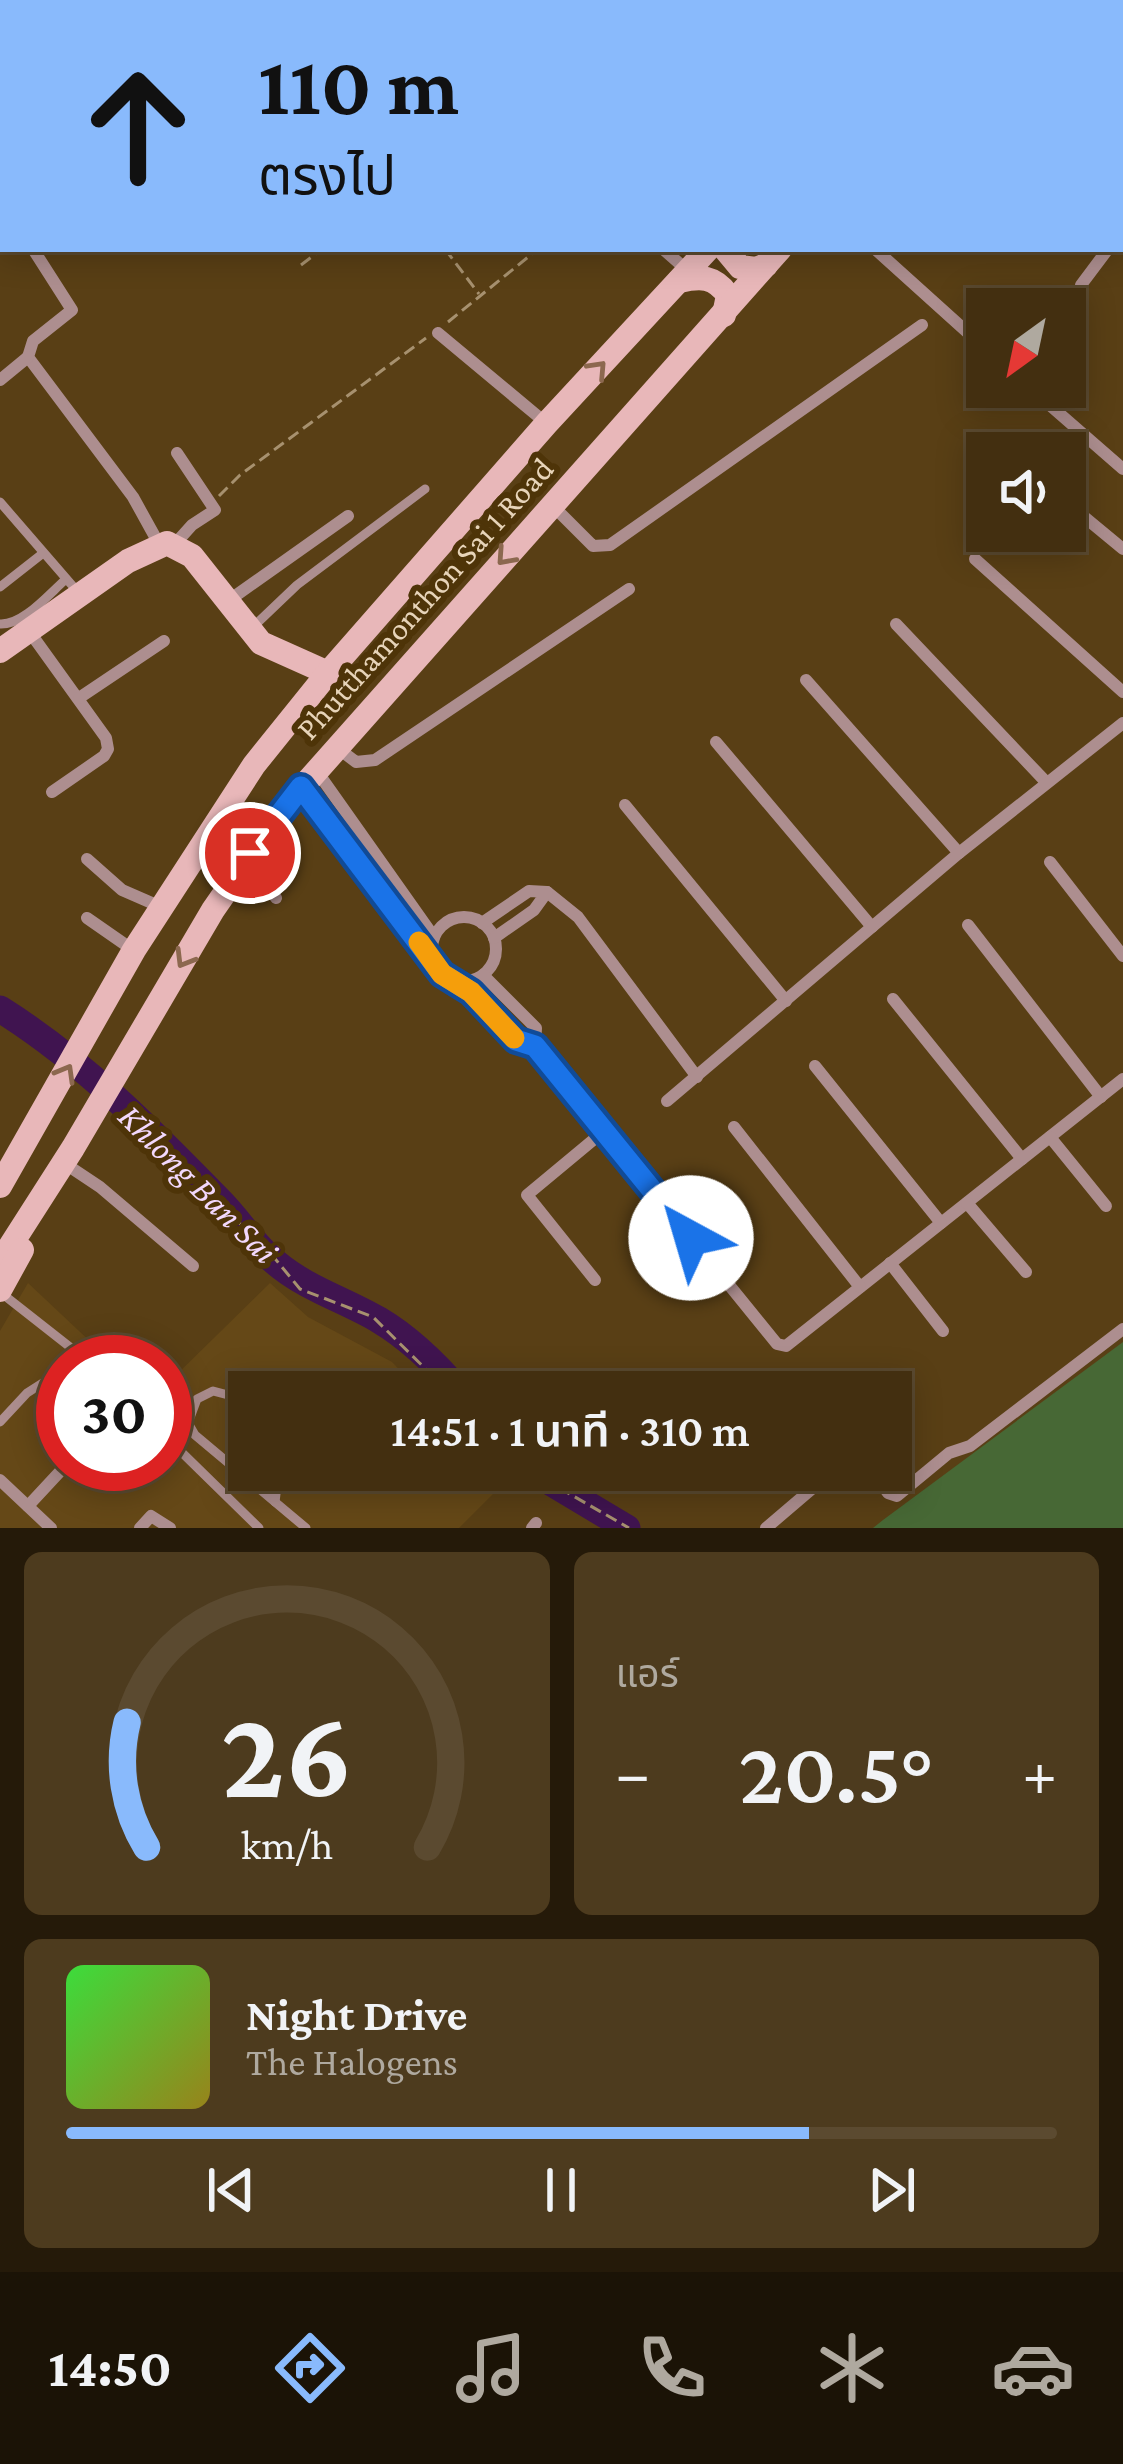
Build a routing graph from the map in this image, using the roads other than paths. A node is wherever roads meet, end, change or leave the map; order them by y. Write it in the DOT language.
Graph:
graph roads {
  1 [pos="35,252"];
  2 [pos="666,252"];
  3 [pos="705,252"];
  4 [pos="728,252"];
  5 [pos="878,252"];
  6 [pos="1106,252"];
  7 [pos="773,257"];
  8 [pos="683,276"];
  9 [pos="1081,285"];
  10 [pos="724,315"];
  11 [pos="922,325"];
  12 [pos="966,331"];
  13 [pos="438,333"];
  14 [pos="28,357"];
  15 [pos="0,380"];
  16 [pos="1053,408"];
  17 [pos="547,423"];
  18 [pos="177,453"];
  19 [pos="1123,469"];
  20 [pos="425,489"];
  21 [pos="0,502"];
  22 [pos="552,506"];
  23 [pos="348,515"];
  24 [pos="1086,519"];
  25 [pos="167,544"];
  26 [pos="1123,550"];
  27 [pos="41,554"];
  28 [pos="975,559"];
  29 [pos="0,586"];
  30 [pos="73,588"];
  31 [pos="629,589"];
  32 [pos="227,602"];
  33 [pos="0,624"];
  34 [pos="896,624"];
  35 [pos="29,631"];
  36 [pos="249,631"];
  37 [pos="164,641"];
  38 [pos="0,651"];
  39 [pos="328,673"];
  40 [pos="806,680"];
  41 [pos="1123,692"];
  42 [pos="79,698"];
  43 [pos="1123,723"];
  44 [pos="716,742"];
  45 [pos="335,746"];
  46 [pos="308,778"];
  47 [pos="1046,782"];
  48 [pos="52,793"];
  49 [pos="625,805"];
  50 [pos="250,853"];
  51 [pos="958,853"];
  52 [pos="87,860"];
  53 [pos="1050,862"];
  54 [pos="547,892"];
  55 [pos="276,898"];
  56 [pos="162,907"];
  57 [pos="86,918"];
  58 [pos="482,923"];
  59 [pos="968,925"];
  60 [pos="872,927"];
  61 [pos="434,937"];
  62 [pos="494,938"];
  63 [pos="134,950"];
  64 [pos="1123,956"];
  65 [pos="433,960"];
  66 [pos="483,976"];
  67 [pos="458,981"];
  68 [pos="893,999"];
  69 [pos="786,1000"];
  70 [pos="535,1046"];
  71 [pos="815,1066"];
  72 [pos="697,1077"];
  73 [pos="1123,1078"];
  74 [pos="1100,1096"];
  75 [pos="667,1101"];
  76 [pos="734,1127"];
  77 [pos="604,1131"];
  78 [pos="1050,1137"];
  79 [pos="20,1149"];
  80 [pos="1022,1159"];
  81 [pos="64,1163"];
  82 [pos="0,1169"];
  83 [pos="0,1186"];
  84 [pos="967,1202"];
  85 [pos="1106,1207"];
  86 [pos="941,1223"];
  87 [pos="0,1262"];
  88 [pos="890,1264"];
  89 [pos="193,1266"];
  90 [pos="1026,1272"];
  91 [pos="595,1280"];
  92 [pos="860,1287"];
  93 [pos="0,1291"];
  94 [pos="1123,1329"];
  95 [pos="943,1331"];
  96 [pos="52,1335"];
  97 [pos="36,1388"];
  98 [pos="228,1395"];
  99 [pos="0,1422"];
  100 [pos="192,1462"];
  101 [pos="228,1463"];
  102 [pos="0,1480"];
  103 [pos="912,1484"];
  104 [pos="43,1491"];
  105 [pos="262,1491"];
  106 [pos="276,1491"];
  107 [pos="809,1491"];
  108 [pos="275,1502"];
  109 [pos="28,1507"];
  110 [pos="51,1528"];
  111 [pos="140,1528"];
  112 [pos="170,1528"];
  113 [pos="259,1528"];
  114 [pos="306,1528"];
  115 [pos="766,1528"];
  1 -- 14 [label="street"];
  2 -- 8 [label="street"];
  3 -- 8 [label="main road, Phutthamonthon Sai 1 Road"];
  4 -- 7 [label="main road"];
  5 -- 12 [label="street"];
  6 -- 9 [label="street"];
  7 -- 10 [label="main road, Phutthamonthon Sai 1 Road"];
  8 -- 10 [label="main road"];
  17 -- 8 [label="main road, Phutthamonthon Sai 1 Road, one-way"];
  10 -- 22 [label="main road, Phutthamonthon Sai 1 Road"];
  11 -- 22 [label="street"];
  13 -- 17 [label="street"];
  14 -- 15 [label="street"];
  14 -- 25 [label="street"];
  16 -- 19 [label="street"];
  17 -- 39 [label="main road, Phutthamonthon Sai 1 Road"];
  18 -- 25 [label="street"];
  20 -- 36 [label="lane"];
  21 -- 27 [label="lane"];
  22 -- 45 [label="main road, Phutthamonthon Sai 1 Road, one-way"];
  23 -- 32 [label="street"];
  24 -- 26 [label="street"];
  25 -- 30 [label="main road"];
  25 -- 32 [label="main road"];
  27 -- 29 [label="lane"];
  27 -- 30 [label="lane"];
  28 -- 41 [label="street"];
  30 -- 33 [label="lane"];
  30 -- 35 [label="main road"];
  31 -- 45 [label="street"];
  32 -- 36 [label="main road"];
  34 -- 47 [label="street"];
  35 -- 38 [label="main road"];
  35 -- 42 [label="street"];
  36 -- 39 [label="main road"];
  37 -- 42 [label="street"];
  39 -- 56 [label="main road, Phutthamonthon Sai 1 Road"];
  40 -- 51 [label="street"];
  42 -- 48 [label="street"];
  43 -- 47 [label="street"];
  44 -- 60 [label="street"];
  45 -- 46 [label="main road, Phutthamonthon Sai 1 Road"];
  46 -- 50 [label="main road, Phutthamonthon Sai 1 Road"];
  46 -- 61 [label="street"];
  46 -- 65 [label="street"];
  47 -- 51 [label="street"];
  49 -- 69 [label="street"];
  50 -- 55 [label="street"];
  50 -- 81 [label="main road, Phutthamonthon Sai 1 Road, one-way"];
  51 -- 60 [label="street"];
  52 -- 56 [label="street"];
  53 -- 64 [label="street"];
  54 -- 58 [label="street"];
  54 -- 62 [label="street"];
  54 -- 72 [label="street"];
  56 -- 63 [label="main road, Phutthamonthon Sai 1 Road"];
  57 -- 63 [label="street"];
  58 -- 61 [label="street"];
  58 -- 62 [label="street"];
  59 -- 74 [label="street"];
  60 -- 69 [label="street"];
  61 -- 65 [label="street"];
  62 -- 66 [label="street"];
  79 -- 63 [label="main road, Phutthamonthon Sai 1 Road, one-way"];
  65 -- 67 [label="street"];
  66 -- 67 [label="street"];
  66 -- 70 [label="street"];
  67 -- 70 [label="street"];
  68 -- 80 [label="street"];
  69 -- 72 [label="street"];
  70 -- 77 [label="street"];
  71 -- 86 [label="street"];
  72 -- 75 [label="street"];
  73 -- 74 [label="street"];
  74 -- 78 [label="street"];
  76 -- 92 [label="street"];
  77 -- 91 [label="street"];
  77 -- 92 [label="street"];
  78 -- 80 [label="street"];
  78 -- 85 [label="street"];
  79 -- 82 [label="main road"];
  79 -- 83 [label="main road, Phutthamonthon Sai 1 Road"];
  80 -- 84 [label="street"];
  81 -- 87 [label="main road, Phutthamonthon Sai 1 Road"];
  81 -- 89 [label="street"];
  81 -- 93 [label="main road"];
  84 -- 86 [label="street"];
  84 -- 90 [label="street"];
  86 -- 88 [label="street"];
  88 -- 92 [label="street"];
  88 -- 95 [label="street"];
  93 -- 96 [label="lane"];
  94 -- 103 [label="street"];
  97 -- 99 [label="lane"];
  98 -- 101 [label="lane"];
  100 -- 113 [label="lane"];
  102 -- 109 [label="street"];
  104 -- 109 [label="street"];
  105 -- 108 [label="lane"];
  106 -- 108 [label="lane"];
  107 -- 115 [label="street"];
  108 -- 114 [label="lane"];
  109 -- 110 [label="street"];
  111 -- 112 [label="street"];
}
